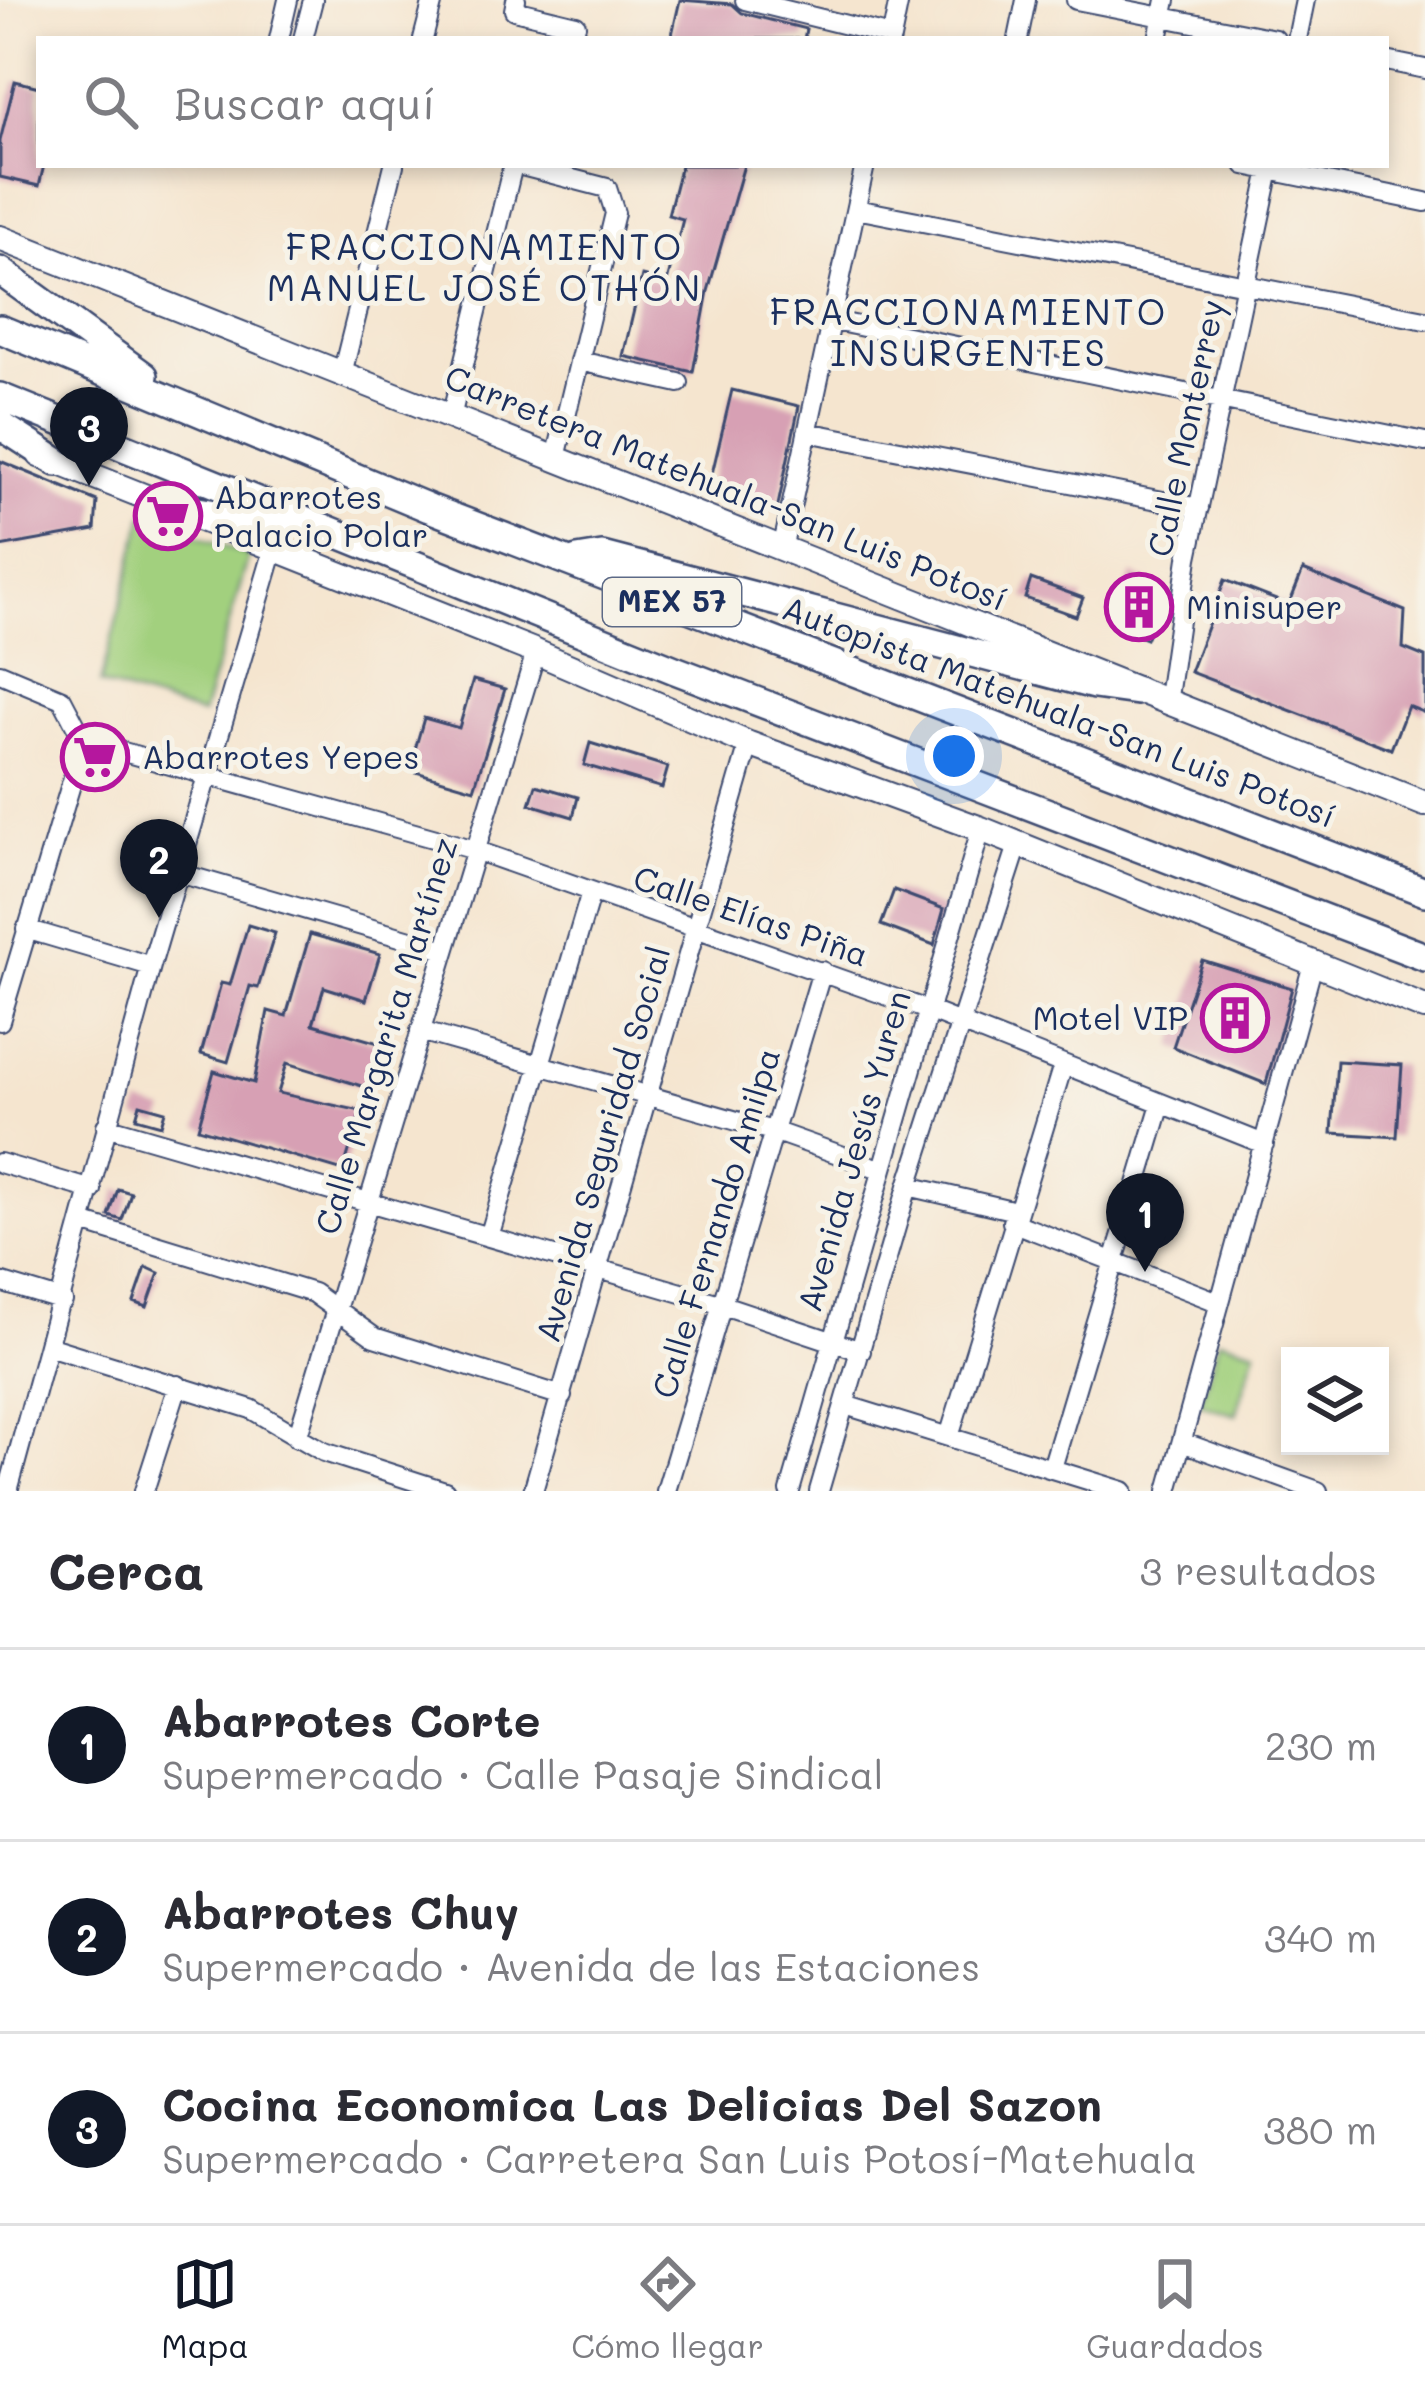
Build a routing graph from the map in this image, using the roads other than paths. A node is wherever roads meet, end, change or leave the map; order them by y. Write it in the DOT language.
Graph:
graph roads {
  1 [pos="288,0"];
  2 [pos="313,0"];
  3 [pos="433,0"];
  4 [pos="516,0"];
  5 [pos="745,0"];
  6 [pos="899,0"];
  7 [pos="1026,0"];
  8 [pos="1076,0"];
  9 [pos="1305,0"];
  10 [pos="1164,8"];
  11 [pos="577,25"];
  12 [pos="280,36"];
  13 [pos="304,36"];
  14 [pos="424,36"];
  15 [pos="883,36"];
  16 [pos="891,36"];
  17 [pos="1019,36"];
  18 [pos="1264,36"];
  19 [pos="1298,36"];
  20 [pos="1389,63"];
  21 [pos="1425,69"];
  22 [pos="393,168"];
  23 [pos="515,168"];
  24 [pos="528,168"];
  25 [pos="864,168"];
  26 [pos="1270,168"];
  27 [pos="1425,202"];
  28 [pos="856,209"];
  29 [pos="0,238"];
  30 [pos="0,271"];
  31 [pos="1245,287"];
  32 [pos="1425,320"];
  33 [pos="834,321"];
  34 [pos="0,329"];
  35 [pos="579,362"];
  36 [pos="343,370"];
  37 [pos="679,383"];
  38 [pos="0,398"];
  39 [pos="1221,399"];
  40 [pos="182,403"];
  41 [pos="452,413"];
  42 [pos="0,425"];
  43 [pos="807,432"];
  44 [pos="0,440"];
  45 [pos="1425,442"];
  46 [pos="556,458"];
  47 [pos="57,462"];
  48 [pos="174,507"];
  49 [pos="1199,508"];
  50 [pos="358,542"];
  51 [pos="783,545"];
  52 [pos="274,549"];
  53 [pos="566,561"];
  54 [pos="536,652"];
  55 [pos="0,673"];
  56 [pos="1137,691"];
  57 [pos="1167,704"];
  58 [pos="83,741"];
  59 [pos="749,744"];
  60 [pos="207,776"];
  61 [pos="860,785"];
  62 [pos="824,790"];
  63 [pos="1424,804"];
  64 [pos="981,830"];
  65 [pos="1018,845"];
  66 [pos="472,849"];
  67 [pos="179,873"];
  68 [pos="591,892"];
  69 [pos="1425,892"];
  70 [pos="697,927"];
  71 [pos="26,929"];
  72 [pos="445,950"];
  73 [pos="1425,957"];
  74 [pos="1313,964"];
  75 [pos="151,967"];
  76 [pos="823,971"];
  77 [pos="6,974"];
  78 [pos="1420,1004"];
  79 [pos="926,1010"];
  80 [pos="0,1021"];
  81 [pos="958,1025"];
  82 [pos="420,1031"];
  83 [pos="540,1064"];
  84 [pos="1063,1065"];
  85 [pos="648,1097"];
  86 [pos="1161,1104"];
  87 [pos="106,1126"];
  88 [pos="776,1132"];
  89 [pos="1264,1144"];
  90 [pos="0,1163"];
  91 [pos="880,1169"];
  92 [pos="908,1186"];
  93 [pos="92,1190"];
  94 [pos="368,1203"];
  95 [pos="1014,1217"];
  96 [pos="85,1223"];
  97 [pos="489,1237"];
  98 [pos="1118,1260"];
  99 [pos="600,1269"];
  100 [pos="0,1282"];
  101 [pos="63,1301"];
  102 [pos="1218,1302"];
  103 [pos="723,1305"];
  104 [pos="337,1308"];
  105 [pos="832,1341"];
  106 [pos="51,1347"];
  107 [pos="861,1351"];
  108 [pos="178,1385"];
  109 [pos="562,1396"];
  110 [pos="845,1405"];
  111 [pos="949,1437"];
  112 [pos="297,1438"];
  113 [pos="1182,1442"];
  114 [pos="1052,1468"];
  115 [pos="406,1485"];
  116 [pos="8,1491"];
  117 [pos="144,1491"];
  118 [pos="445,1491"];
  119 [pos="533,1491"];
  120 [pos="666,1491"];
  121 [pos="790,1491"];
  122 [pos="819,1491"];
  123 [pos="1123,1491"];
  124 [pos="1168,1491"];
  125 [pos="1318,1491"];
  1 -- 12 [label="street"];
  2 -- 13 [label="street"];
  3 -- 14 [label="street"];
  4 -- 11 [label="street"];
  5 -- 15 [label="street"];
  6 -- 16 [label="street"];
  7 -- 17 [label="street"];
  8 -- 10 [label="street"];
  9 -- 19 [label="street"];
  10 -- 18 [label="street"];
  20 -- 21 [label="street"];
  22 -- 36 [label="street"];
  23 -- 41 [label="street"];
  24 -- 35 [label="street"];
  25 -- 28 [label="street"];
  26 -- 27 [label="street"];
  26 -- 31 [label="street, Calle Monterrey"];
  28 -- 31 [label="street"];
  28 -- 33 [label="street"];
  29 -- 36 [label="main road, Carretera Matehuala-San Luis Potosí"];
  30 -- 40 [label="highway"];
  31 -- 32 [label="street"];
  31 -- 39 [label="street, Calle Monterrey"];
  33 -- 39 [label="street"];
  33 -- 43 [label="street"];
  34 -- 40 [label="highway, Autopista Matehuala-San Luis Potosí / MEX 57"];
  35 -- 37 [label="street"];
  35 -- 46 [label="street"];
  36 -- 41 [label="main road, Carretera Matehuala-San Luis Potosí"];
  38 -- 50 [label="highway, MEX 57"];
  39 -- 45 [label="street"];
  39 -- 49 [label="street, Calle Monterrey"];
  40 -- 53 [label="highway, Autopista Matehuala-San Luis Potosí / MEX 57"];
  41 -- 46 [label="main road, Carretera Matehuala-San Luis Potosí"];
  42 -- 47 [label="highway"];
  43 -- 49 [label="street"];
  43 -- 51 [label="street"];
  44 -- 47 [label="main road"];
  46 -- 51 [label="main road, Carretera Matehuala-San Luis Potosí"];
  47 -- 48 [label="main road"];
  48 -- 50 [label="highway"];
  48 -- 52 [label="main road"];
  49 -- 57 [label="street, Calle Monterrey"];
  50 -- 73 [label="highway, MEX 57"];
  51 -- 56 [label="main road, Carretera Matehuala-San Luis Potosí"];
  52 -- 54 [label="main road"];
  52 -- 60 [label="street"];
  53 -- 56 [label="highway"];
  53 -- 69 [label="highway, Autopista Matehuala-San Luis Potosí / MEX 57"];
  54 -- 59 [label="main road"];
  54 -- 66 [label="street, Calle Margarita Martínez"];
  55 -- 58 [label="street"];
  56 -- 57 [label="main road, Carretera Matehuala-San Luis Potosí"];
  57 -- 63 [label="main road, Carretera Matehuala-San Luis Potosí"];
  58 -- 60 [label="street, Calle Elías Piña"];
  58 -- 71 [label="street"];
  59 -- 61 [label="main road"];
  59 -- 70 [label="street, Avenida Seguridad Social"];
  60 -- 66 [label="street, Calle Elías Piña"];
  60 -- 67 [label="street"];
  61 -- 62 [label="main road"];
  61 -- 64 [label="main road"];
  64 -- 65 [label="main road"];
  64 -- 79 [label="street, Avenida Jesús Yuren"];
  65 -- 74 [label="main road"];
  65 -- 81 [label="street, Avenida Jesús Yuren"];
  66 -- 68 [label="street, Calle Elías Piña"];
  66 -- 72 [label="street, Calle Margarita Martínez"];
  67 -- 72 [label="street"];
  67 -- 75 [label="street"];
  68 -- 70 [label="street, Calle Elías Piña"];
  68 -- 83 [label="street"];
  70 -- 76 [label="street, Calle Elías Piña"];
  70 -- 85 [label="street, Avenida Seguridad Social"];
  71 -- 75 [label="street"];
  71 -- 77 [label="street"];
  72 -- 82 [label="street, Calle Margarita Martínez"];
  74 -- 78 [label="main road"];
  74 -- 89 [label="street"];
  75 -- 87 [label="street"];
  76 -- 79 [label="street, Calle Elías Piña"];
  76 -- 88 [label="street, Calle Fernando Amilpa"];
  77 -- 80 [label="street"];
  79 -- 81 [label="street, Calle Elías Piña"];
  79 -- 91 [label="street, Avenida Jesús Yuren"];
  81 -- 84 [label="street, Calle Elías Piña"];
  81 -- 92 [label="street, Avenida Jesús Yuren"];
  82 -- 83 [label="street"];
  82 -- 94 [label="street, Calle Margarita Martínez"];
  83 -- 85 [label="street"];
  83 -- 97 [label="street"];
  84 -- 86 [label="street, Calle Elías Piña"];
  84 -- 95 [label="street"];
  85 -- 88 [label="street"];
  85 -- 99 [label="street, Avenida Seguridad Social"];
  86 -- 89 [label="street, Calle Elías Piña"];
  86 -- 98 [label="street"];
  87 -- 93 [label="street"];
  87 -- 94 [label="street"];
  88 -- 91 [label="street"];
  88 -- 103 [label="street, Calle Fernando Amilpa"];
  89 -- 102 [label="street"];
  90 -- 93 [label="street"];
  91 -- 105 [label="street, Avenida Jesús Yuren"];
  92 -- 95 [label="street"];
  92 -- 107 [label="street, Avenida Jesús Yuren"];
  93 -- 96 [label="street"];
  94 -- 97 [label="street"];
  94 -- 104 [label="street, Calle Margarita Martínez"];
  95 -- 98 [label="street"];
  95 -- 111 [label="street"];
  96 -- 101 [label="street"];
  96 -- 104 [label="street"];
  97 -- 99 [label="street"];
  98 -- 102 [label="street"];
  98 -- 114 [label="street"];
  99 -- 103 [label="street"];
  99 -- 109 [label="street, Avenida Seguridad Social"];
  100 -- 101 [label="street"];
  101 -- 106 [label="street"];
  102 -- 113 [label="street"];
  103 -- 105 [label="street"];
  103 -- 120 [label="street, Calle Fernando Amilpa"];
  104 -- 109 [label="street"];
  104 -- 112 [label="street, Calle Margarita Martínez"];
  105 -- 107 [label="street"];
  105 -- 121 [label="street, Avenida Jesús Yuren"];
  106 -- 108 [label="street"];
  106 -- 116 [label="street"];
  107 -- 110 [label="street, Avenida Jesús Yuren"];
  108 -- 112 [label="street"];
  108 -- 117 [label="street"];
  109 -- 119 [label="street, Avenida Seguridad Social"];
  110 -- 111 [label="street"];
  110 -- 122 [label="street, Avenida Jesús Yuren"];
  111 -- 114 [label="street"];
  112 -- 115 [label="street"];
  113 -- 124 [label="street"];
  113 -- 125 [label="street"];
  114 -- 123 [label="street"];
  115 -- 118 [label="street"];
}
